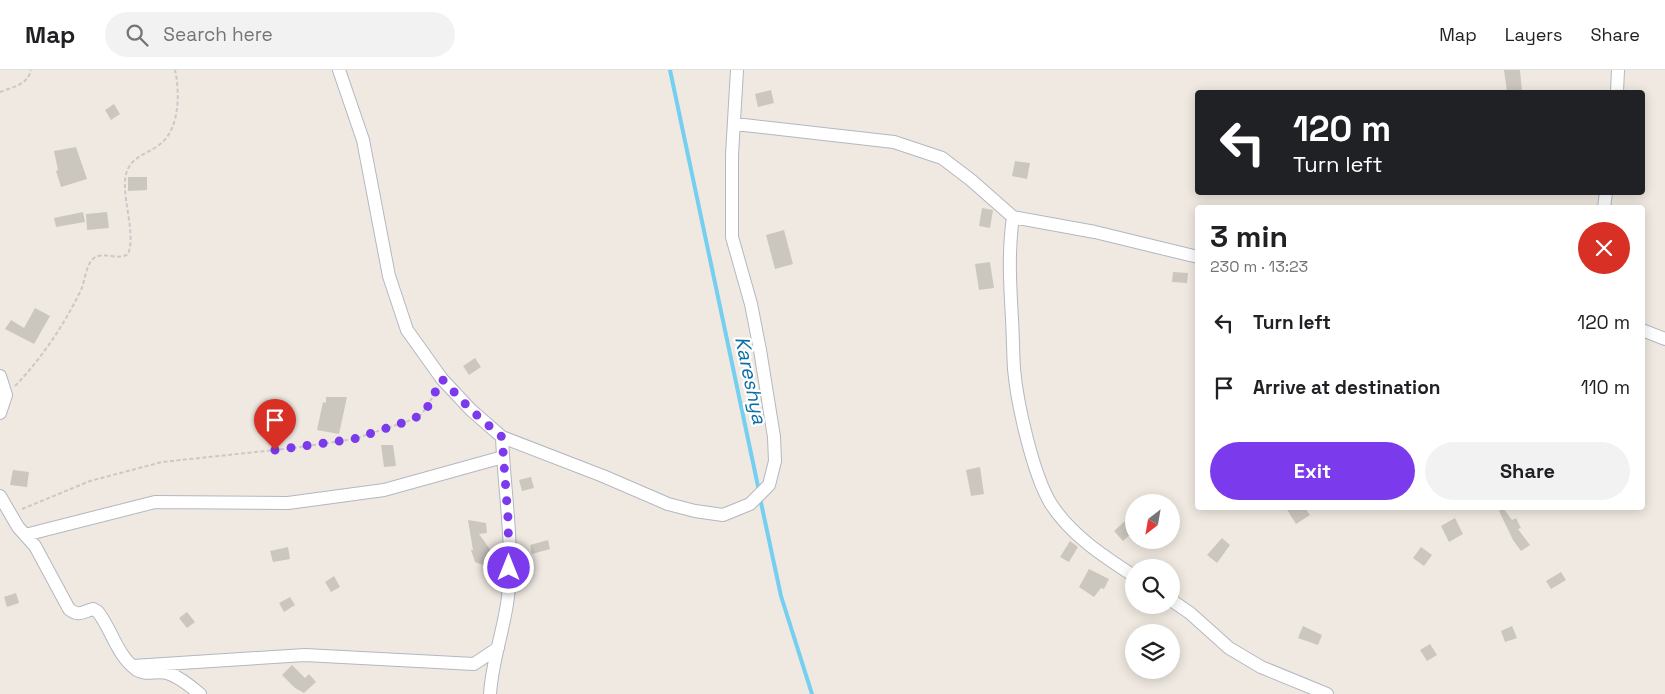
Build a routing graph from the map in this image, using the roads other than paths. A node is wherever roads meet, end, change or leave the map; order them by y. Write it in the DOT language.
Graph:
graph roads {
  1 [pos="339,70"];
  2 [pos="737,70"];
  3 [pos="1618,70"];
  4 [pos="1617,90"];
  5 [pos="735,124"];
  6 [pos="1013,217"];
  7 [pos="1195,256"];
  8 [pos="1645,331"];
  9 [pos="1665,339"];
  10 [pos="0,376"];
  11 [pos="0,413"];
  12 [pos="502,437"];
  13 [pos="503,457"];
  14 [pos="0,496"];
  15 [pos="25,535"];
  16 [pos="1125,570"];
  17 [pos="1180,606"];
  18 [pos="498,648"];
  19 [pos="133,666"];
  20 [pos="200,694"];
  21 [pos="490,694"];
  22 [pos="1326,694"];
  1 -- 12 [label="street"];
  2 -- 5 [label="street"];
  3 -- 4 [label="street"];
  5 -- 6 [label="street"];
  5 -- 12 [label="street"];
  6 -- 7 [label="street"];
  6 -- 16 [label="street"];
  8 -- 9 [label="street"];
  10 -- 11 [label="street"];
  12 -- 13 [label="street"];
  13 -- 15 [label="street"];
  13 -- 18 [label="street"];
  14 -- 15 [label="street"];
  15 -- 19 [label="street"];
  17 -- 22 [label="street"];
  18 -- 19 [label="street"];
  18 -- 21 [label="street"];
  19 -- 20 [label="street"];
}
